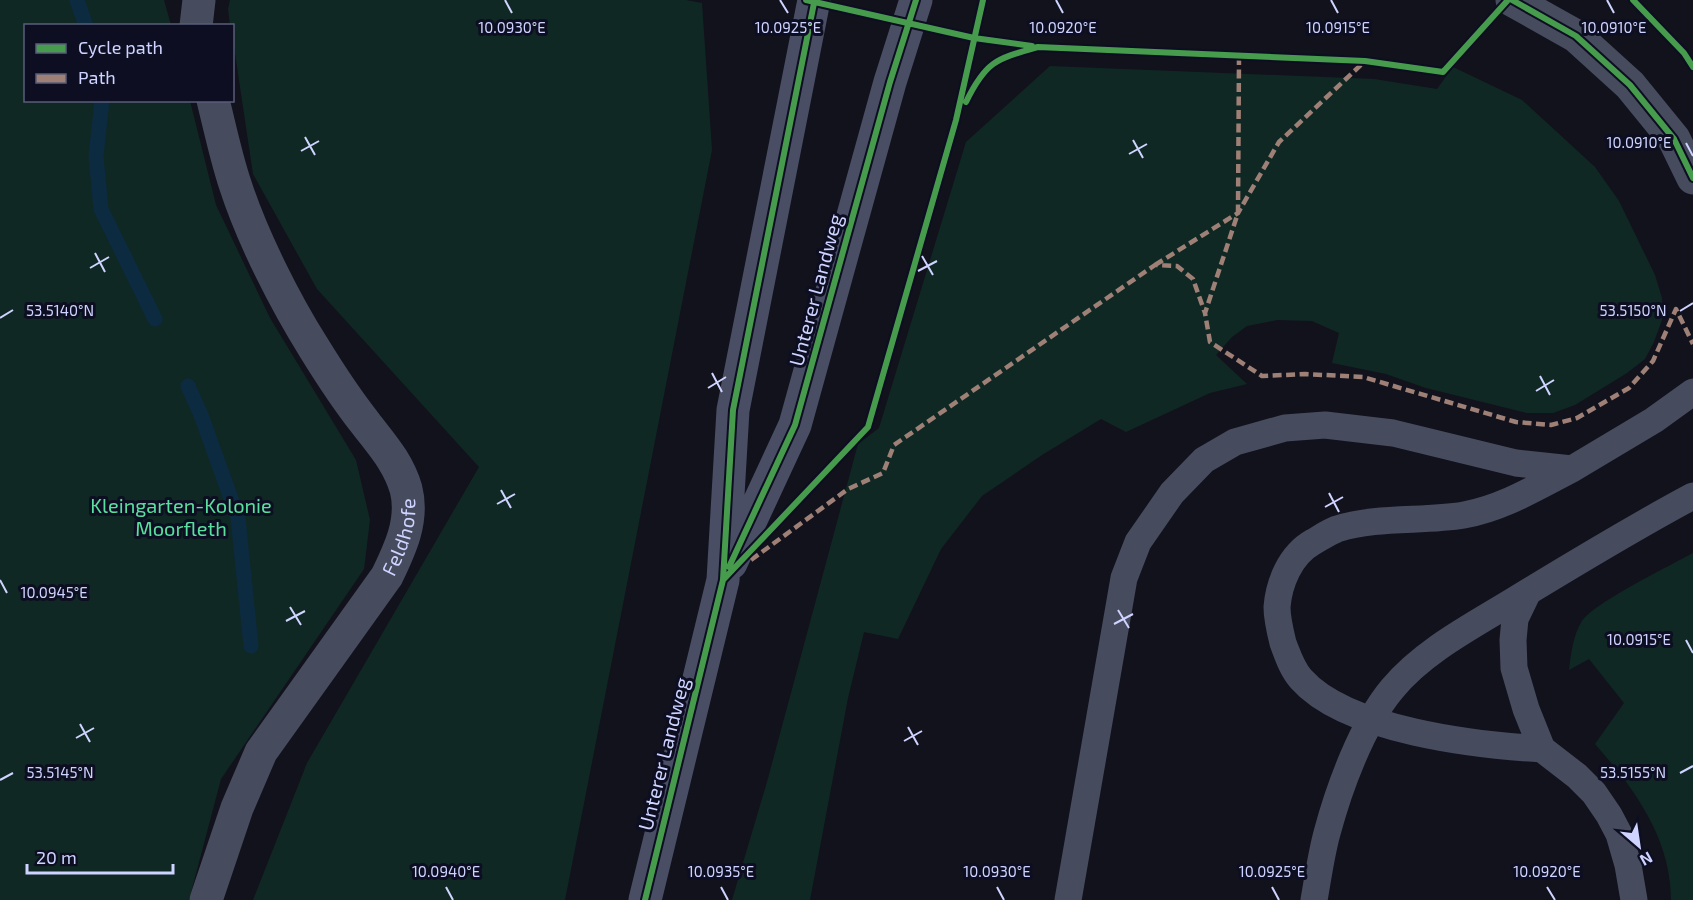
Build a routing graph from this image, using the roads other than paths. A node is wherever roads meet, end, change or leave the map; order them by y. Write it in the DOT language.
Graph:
graph roads {
  1 [pos="199,0"];
  2 [pos="814,0"];
  3 [pos="915,0"];
  4 [pos="1512,0"];
  5 [pos="196,24"];
  6 [pos="214,102"];
  7 [pos="1693,178"];
  8 [pos="1693,392"];
  9 [pos="1572,469"];
  10 [pos="1693,496"];
  11 [pos="723,580"];
  12 [pos="1528,592"];
  13 [pos="1372,720"];
  14 [pos="1542,749"];
  15 [pos="206,900"];
  16 [pos="645,900"];
  17 [pos="1068,900"];
  18 [pos="1314,900"];
  19 [pos="1634,900"];
  1 -- 5 [label="street"];
  2 -- 11 [label="main road, Unterer Landweg"];
  3 -- 11 [label="main road, Unterer Landweg"];
  4 -- 7 [label="street"];
  6 -- 15 [label="street, Feldhofe"];
  8 -- 9 [label="lane"];
  9 -- 13 [label="lane"];
  9 -- 17 [label="lane"];
  10 -- 12 [label="lane"];
  11 -- 16 [label="main road, Unterer Landweg"];
  12 -- 13 [label="lane"];
  12 -- 14 [label="lane"];
  13 -- 14 [label="lane"];
  13 -- 18 [label="lane"];
  14 -- 19 [label="lane"];
}
